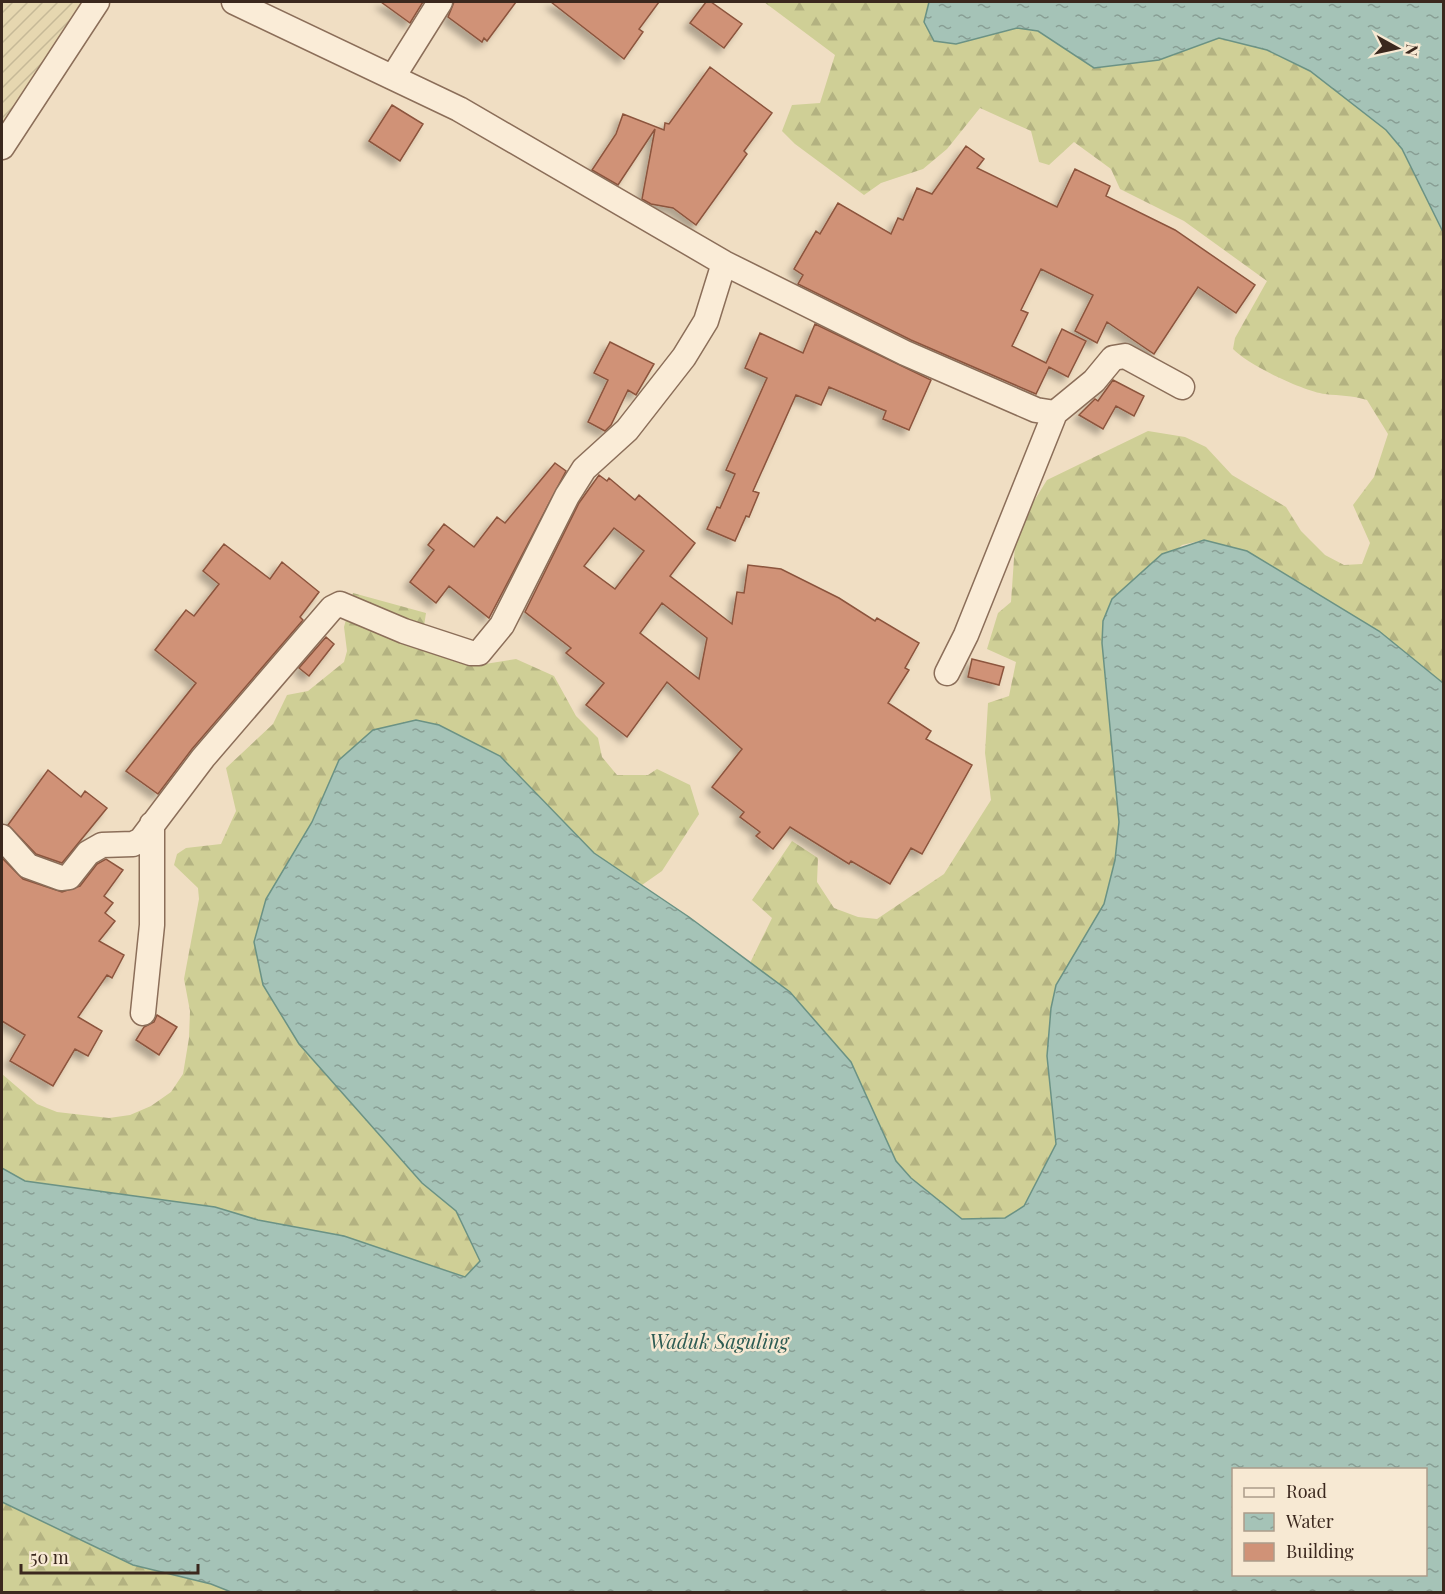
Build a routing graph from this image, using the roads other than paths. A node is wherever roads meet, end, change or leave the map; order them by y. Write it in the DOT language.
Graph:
graph roads {
  1 [pos="97,2"];
  2 [pos="234,2"];
  3 [pos="440,2"];
  4 [pos="393,77"];
  5 [pos="2,147"];
  6 [pos="724,263"];
  7 [pos="1182,387"];
  8 [pos="1055,413"];
  9 [pos="947,673"];
  10 [pos="152,824"];
  11 [pos="2,837"];
  12 [pos="143,1013"];
  1 -- 5 [label="street"];
  2 -- 4 [label="street"];
  3 -- 4 [label="street"];
  4 -- 6 [label="street"];
  6 -- 8 [label="street"];
  6 -- 10 [label="street"];
  7 -- 8 [label="street"];
  8 -- 9 [label="street"];
  10 -- 11 [label="street"];
  10 -- 12 [label="street"];
}
